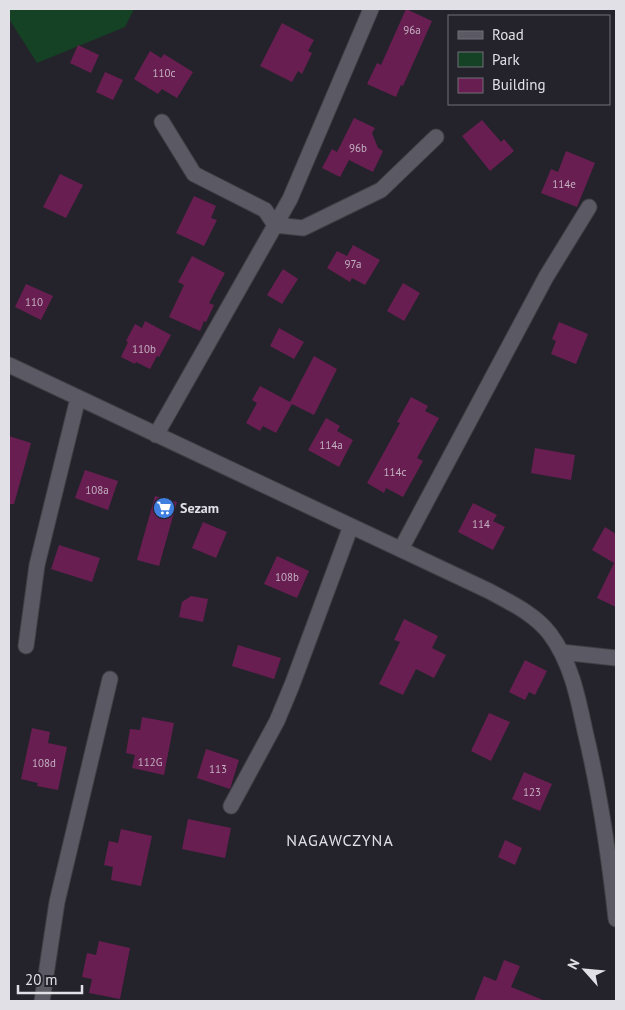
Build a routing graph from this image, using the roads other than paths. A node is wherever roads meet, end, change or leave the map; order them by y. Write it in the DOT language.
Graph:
graph roads {
  1 [pos="371,9"];
  2 [pos="162,122"];
  3 [pos="436,137"];
  4 [pos="588,207"];
  5 [pos="275,225"];
  6 [pos="9,365"];
  7 [pos="78,398"];
  8 [pos="156,435"];
  9 [pos="351,526"];
  10 [pos="401,550"];
  11 [pos="26,646"];
  12 [pos="561,652"];
  13 [pos="616,658"];
  14 [pos="110,679"];
  15 [pos="231,806"];
  16 [pos="616,919"];
  17 [pos="42,1001"];
  1 -- 5 [label="street"];
  2 -- 5 [label="street"];
  3 -- 5 [label="street"];
  4 -- 10 [label="street"];
  5 -- 8 [label="street"];
  6 -- 7 [label="street"];
  7 -- 8 [label="street"];
  7 -- 11 [label="street"];
  8 -- 9 [label="street"];
  9 -- 10 [label="street"];
  9 -- 15 [label="street"];
  10 -- 12 [label="street"];
  12 -- 13 [label="street"];
  12 -- 16 [label="street"];
  14 -- 17 [label="street"];
}
